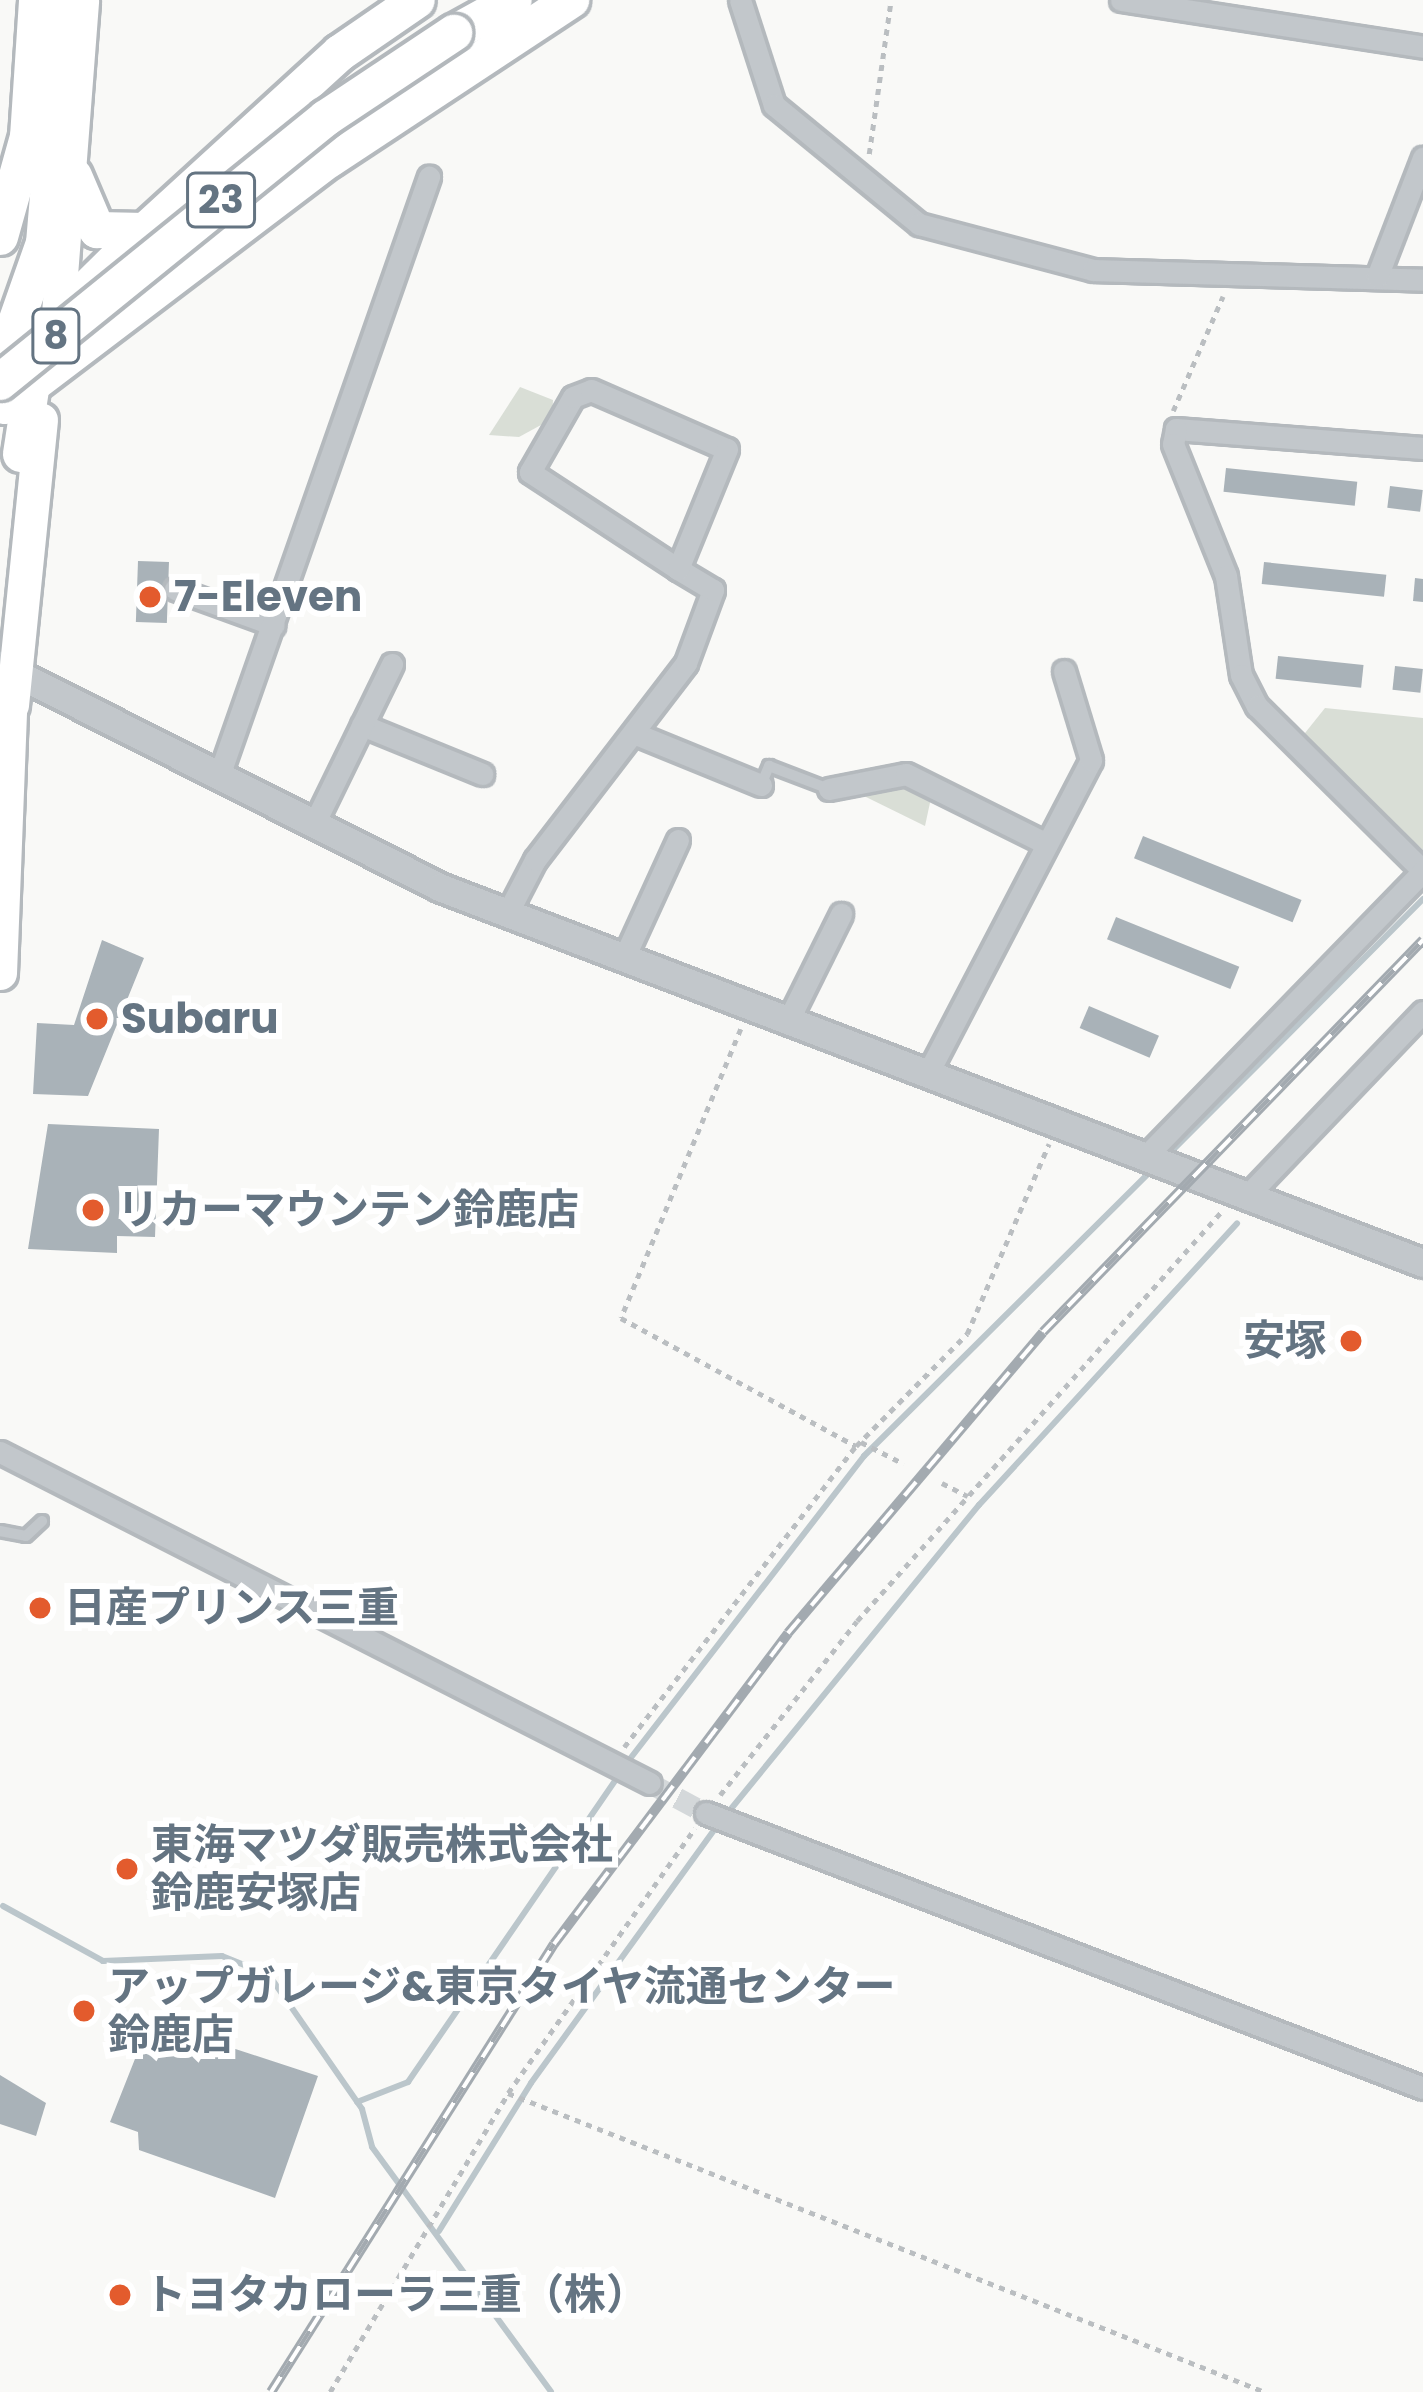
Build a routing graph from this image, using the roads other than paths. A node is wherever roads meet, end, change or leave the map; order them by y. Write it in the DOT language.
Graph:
graph roads {
  1 [pos="37,0"];
  2 [pos="64,0"];
  3 [pos="82,0"];
  4 [pos="514,0"];
  5 [pos="572,0"];
  6 [pos="740,0"];
  7 [pos="1121,0"];
  8 [pos="447,13"];
  9 [pos="1423,46"];
  10 [pos="1423,158"];
  11 [pos="74,176"];
  12 [pos="429,177"];
  13 [pos="8,183"];
  14 [pos="145,231"];
  15 [pos="0,237"];
  16 [pos="1377,277"];
  17 [pos="1423,280"];
  18 [pos="59,319"];
  19 [pos="0,365"];
  20 [pos="16,392"];
  21 [pos="1423,448"];
  22 [pos="21,454"];
  23 [pos="678,569"];
  24 [pos="176,589"];
  25 [pos="274,625"];
  26 [pos="392,664"];
  27 [pos="10,668"];
  28 [pos="1064,670"];
  29 [pos="362,725"];
  30 [pos="636,734"];
  31 [pos="220,773"];
  32 [pos="482,774"];
  33 [pos="761,785"];
  34 [pos="829,789"];
  35 [pos="314,824"];
  36 [pos="678,840"];
  37 [pos="1047,844"];
  38 [pos="1423,871"];
  39 [pos="507,914"];
  40 [pos="841,914"];
  41 [pos="623,959"];
  42 [pos="0,973"];
  43 [pos="1423,1012"];
  44 [pos="787,1023"];
  45 [pos="927,1075"];
  46 [pos="1155,1160"];
  47 [pos="1237,1193"];
  48 [pos="1423,1263"];
  49 [pos="0,1452"];
  50 [pos="42,1521"];
  51 [pos="0,1532"];
  52 [pos="627,1771"];
  53 [pos="717,1817"];
  54 [pos="1423,2088"];
  1 -- 13 [label="highway"];
  2 -- 19 [label="highway, 23"];
  3 -- 11 [label="main road, 8"];
  4 -- 8 [label="highway, 23"];
  5 -- 20 [label="highway"];
  6 -- 16 [label="street"];
  7 -- 9 [label="street"];
  8 -- 14 [label="highway"];
  8 -- 19 [label="highway, 23, bridge"];
  8 -- 20 [label="highway, 23, bridge"];
  10 -- 16 [label="street"];
  11 -- 14 [label="highway"];
  11 -- 18 [label="main road, 8"];
  12 -- 25 [label="street"];
  13 -- 15 [label="highway"];
  14 -- 18 [label="highway"];
  16 -- 17 [label="street"];
  18 -- 20 [label="highway"];
  20 -- 22 [label="highway"];
  20 -- 27 [label="main road, 8"];
  21 -- 38 [label="street"];
  22 -- 27 [label="main road, 8"];
  23 -- 23 [label="street"];
  23 -- 30 [label="street"];
  24 -- 25 [label="street"];
  25 -- 31 [label="street"];
  26 -- 29 [label="street"];
  27 -- 31 [label="street"];
  27 -- 42 [label="main road, 8"];
  28 -- 37 [label="street"];
  29 -- 32 [label="street"];
  29 -- 35 [label="street"];
  30 -- 33 [label="street"];
  30 -- 39 [label="street"];
  31 -- 35 [label="street"];
  33 -- 34 [label="lane"];
  34 -- 37 [label="street"];
  35 -- 39 [label="street"];
  36 -- 41 [label="street"];
  37 -- 45 [label="street"];
  38 -- 46 [label="street"];
  39 -- 41 [label="street"];
  40 -- 44 [label="street"];
  41 -- 44 [label="street"];
  43 -- 47 [label="street"];
  44 -- 45 [label="street"];
  45 -- 46 [label="street"];
  46 -- 47 [label="street"];
  47 -- 48 [label="street"];
  49 -- 52 [label="street"];
  50 -- 51 [label="lane"];
  53 -- 54 [label="street"];
}
